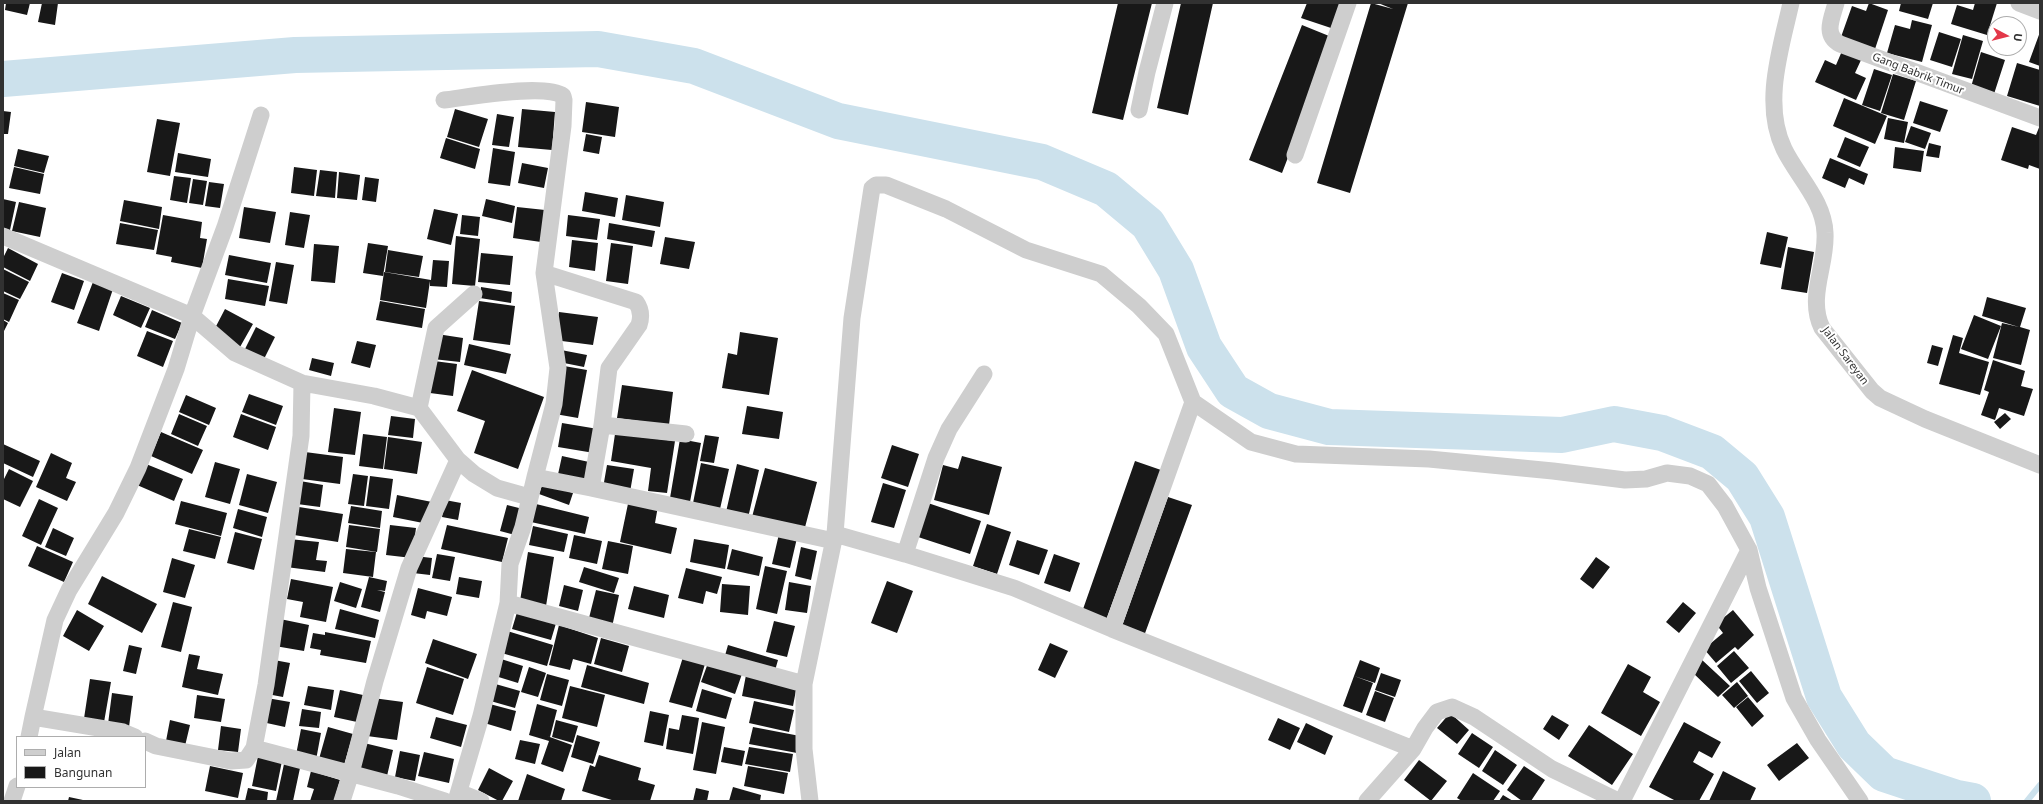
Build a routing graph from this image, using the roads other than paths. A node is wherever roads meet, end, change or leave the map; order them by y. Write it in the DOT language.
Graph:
graph roads {
  1 [pos="1164,3"];
  2 [pos="1348,3"];
  3 [pos="1791,3"];
  4 [pos="1836,3"];
  5 [pos="2019,3"];
  6 [pos="2040,11"];
  7 [pos="444,100"];
  8 [pos="1139,110"];
  9 [pos="261,115"];
  10 [pos="2040,118"];
  11 [pos="1295,155"];
  12 [pos="3,236"];
  13 [pos="544,273"];
  14 [pos="474,294"];
  15 [pos="192,316"];
  16 [pos="984,374"];
  17 [pos="302,383"];
  18 [pos="1193,402"];
  19 [pos="419,408"];
  20 [pos="602,425"];
  21 [pos="686,434"];
  22 [pos="458,460"];
  23 [pos="2040,465"];
  24 [pos="535,477"];
  25 [pos="591,488"];
  26 [pos="529,497"];
  27 [pos="834,537"];
  28 [pos="1749,550"];
  29 [pos="905,554"];
  30 [pos="508,603"];
  31 [pos="1112,629"];
  32 [pos="804,684"];
  33 [pos="33,717"];
  34 [pos="29,736"];
  35 [pos="133,736"];
  36 [pos="146,741"];
  37 [pos="254,748"];
  38 [pos="1413,749"];
  39 [pos="351,773"];
  40 [pos="16,788"];
  41 [pos="458,796"];
  42 [pos="12,801"];
  43 [pos="342,801"];
  44 [pos="445,801"];
  45 [pos="481,801"];
  46 [pos="810,801"];
  47 [pos="1367,801"];
  48 [pos="1618,801"];
  49 [pos="1622,801"];
  50 [pos="1860,801"];
  1 -- 8 [label="street"];
  2 -- 11 [label="street"];
  3 -- 23 [label="street, Jalan Sareyan"];
  4 -- 10 [label="street, Gang Babrik Timur"];
  5 -- 6 [label="street"];
  7 -- 13 [label="street"];
  9 -- 15 [label="street"];
  12 -- 15 [label="street"];
  13 -- 20 [label="street"];
  13 -- 24 [label="street"];
  14 -- 19 [label="street"];
  15 -- 17 [label="street"];
  15 -- 33 [label="street"];
  16 -- 29 [label="street"];
  17 -- 19 [label="street"];
  17 -- 37 [label="street"];
  18 -- 27 [label="street"];
  18 -- 28 [label="street"];
  18 -- 31 [label="street"];
  19 -- 22 [label="street"];
  20 -- 21 [label="street"];
  20 -- 25 [label="street"];
  22 -- 26 [label="street"];
  22 -- 39 [label="street"];
  24 -- 25 [label="street"];
  24 -- 26 [label="street"];
  25 -- 27 [label="street"];
  26 -- 30 [label="street"];
  27 -- 29 [label="street"];
  27 -- 32 [label="street"];
  28 -- 49 [label="street"];
  28 -- 50 [label="street"];
  29 -- 31 [label="street"];
  30 -- 32 [label="street"];
  30 -- 41 [label="street"];
  31 -- 38 [label="street"];
  32 -- 46 [label="street"];
  33 -- 34 [label="street"];
  33 -- 35 [label="street"];
  36 -- 37 [label="street"];
  37 -- 39 [label="street"];
  38 -- 47 [label="street"];
  38 -- 48 [label="street"];
  39 -- 43 [label="street"];
  39 -- 44 [label="street"];
  40 -- 42 [label="street"];
  41 -- 45 [label="street"];
}
